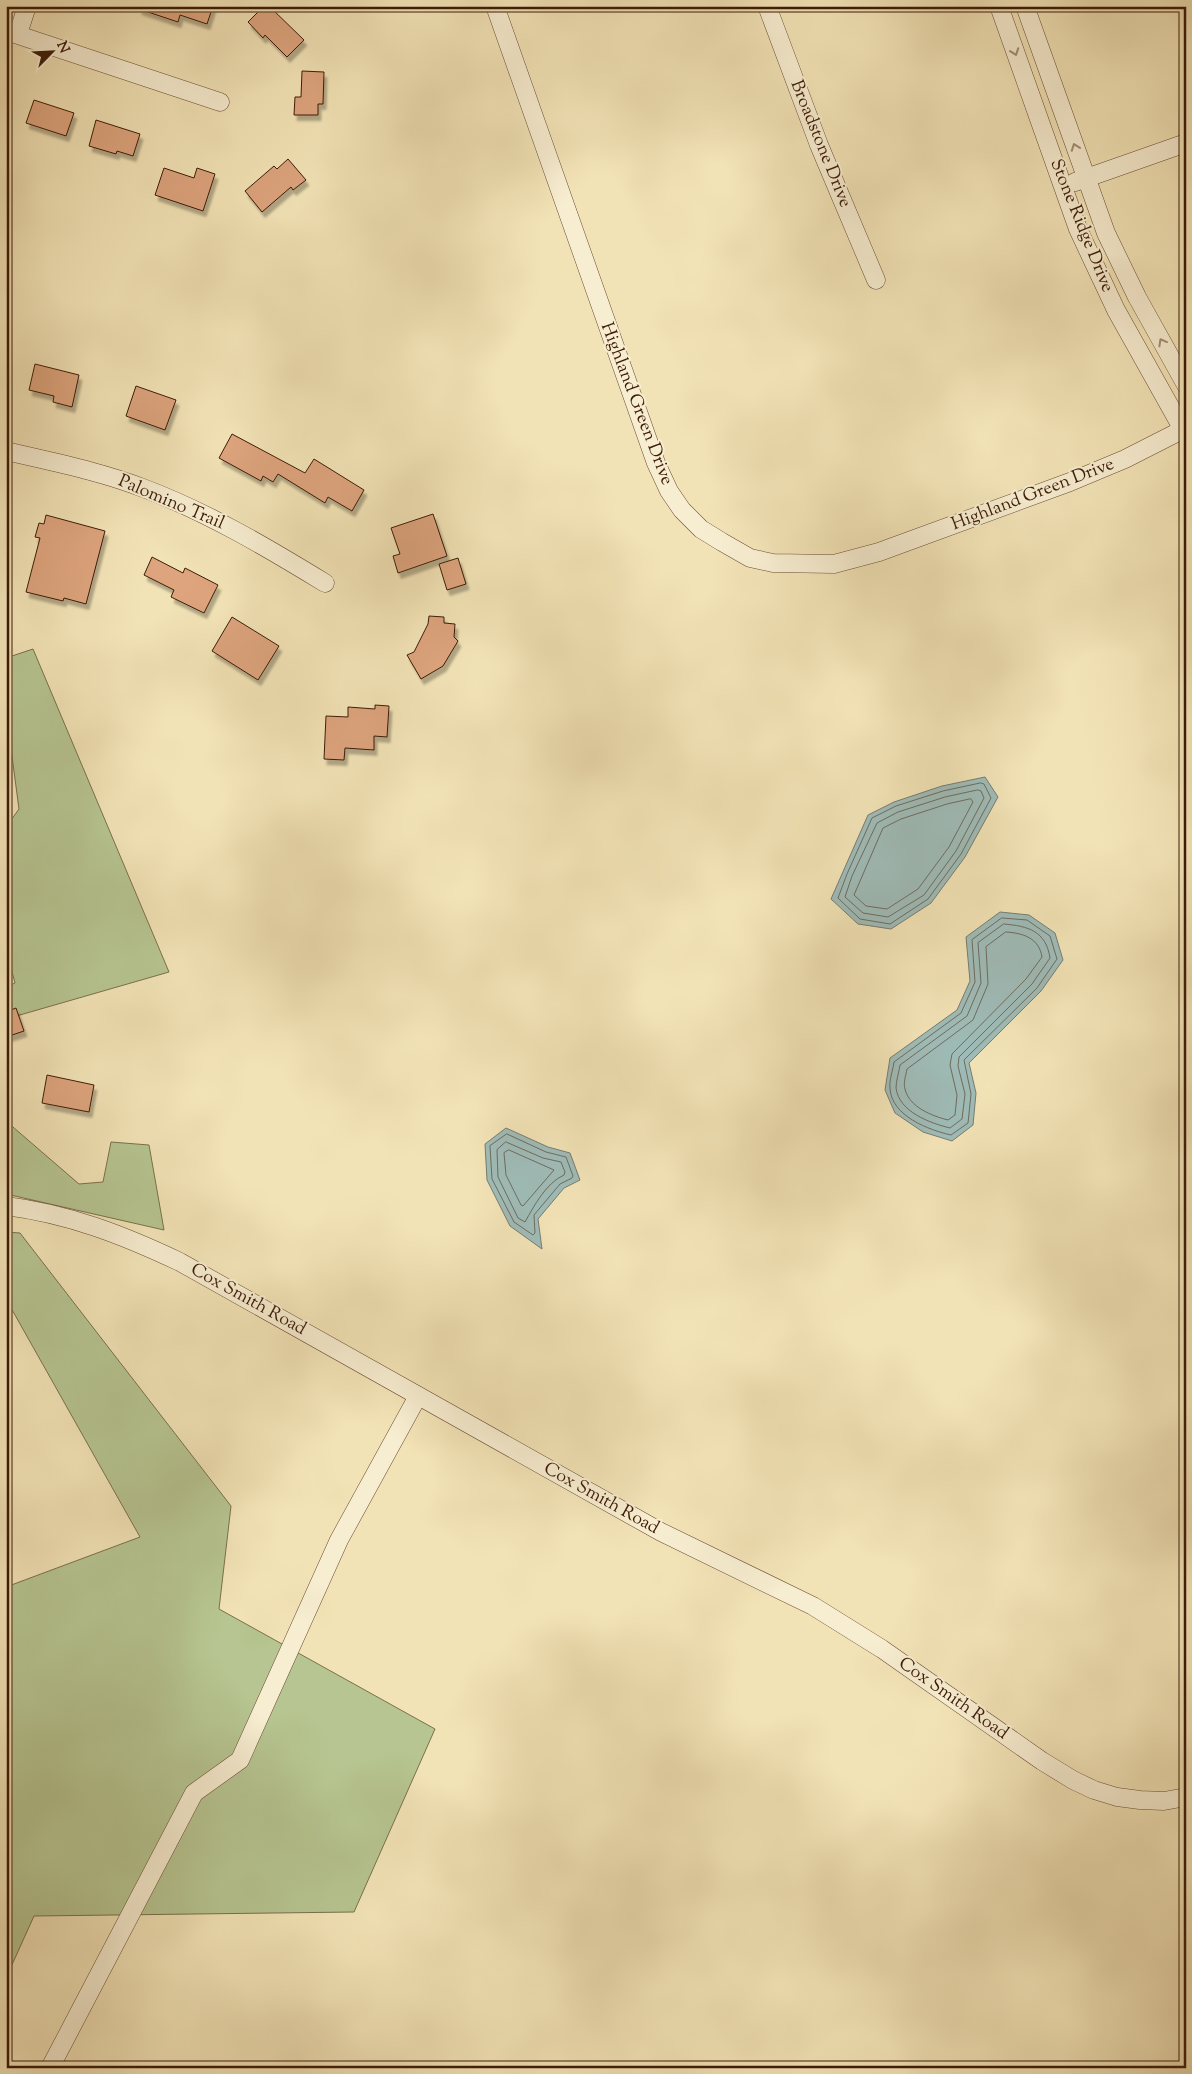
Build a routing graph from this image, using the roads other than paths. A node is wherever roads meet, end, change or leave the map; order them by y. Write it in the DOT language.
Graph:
graph roads {
  1 [pos="27,6"];
  2 [pos="496,6"];
  3 [pos="767,6"];
  4 [pos="999,6"];
  5 [pos="1024,6"];
  6 [pos="12,32"];
  7 [pos="220,102"];
  8 [pos="1186,143"];
  9 [pos="1086,178"];
  10 [pos="1063,187"];
  11 [pos="876,280"];
  12 [pos="1186,385"];
  13 [pos="1185,431"];
  14 [pos="6,451"];
  15 [pos="325,583"];
  16 [pos="6,1206"];
  17 [pos="418,1396"];
  18 [pos="1186,1797"];
  19 [pos="50,2068"];
  1 -- 6 [label="street"];
  2 -- 13 [label="street, Highland Green Drive"];
  3 -- 11 [label="street, Broadstone Drive"];
  4 -- 10 [label="street, Stone Ridge Drive, one-way"];
  9 -- 5 [label="street, Stone Ridge Drive, one-way"];
  6 -- 7 [label="street"];
  8 -- 9 [label="street"];
  9 -- 10 [label="street"];
  12 -- 9 [label="street, Stone Ridge Drive, one-way"];
  10 -- 13 [label="street, Stone Ridge Drive"];
  14 -- 15 [label="street, Palomino Trail"];
  16 -- 17 [label="street, Cox Smith Road"];
  17 -- 18 [label="street, Cox Smith Road"];
  17 -- 19 [label="street"];
}
